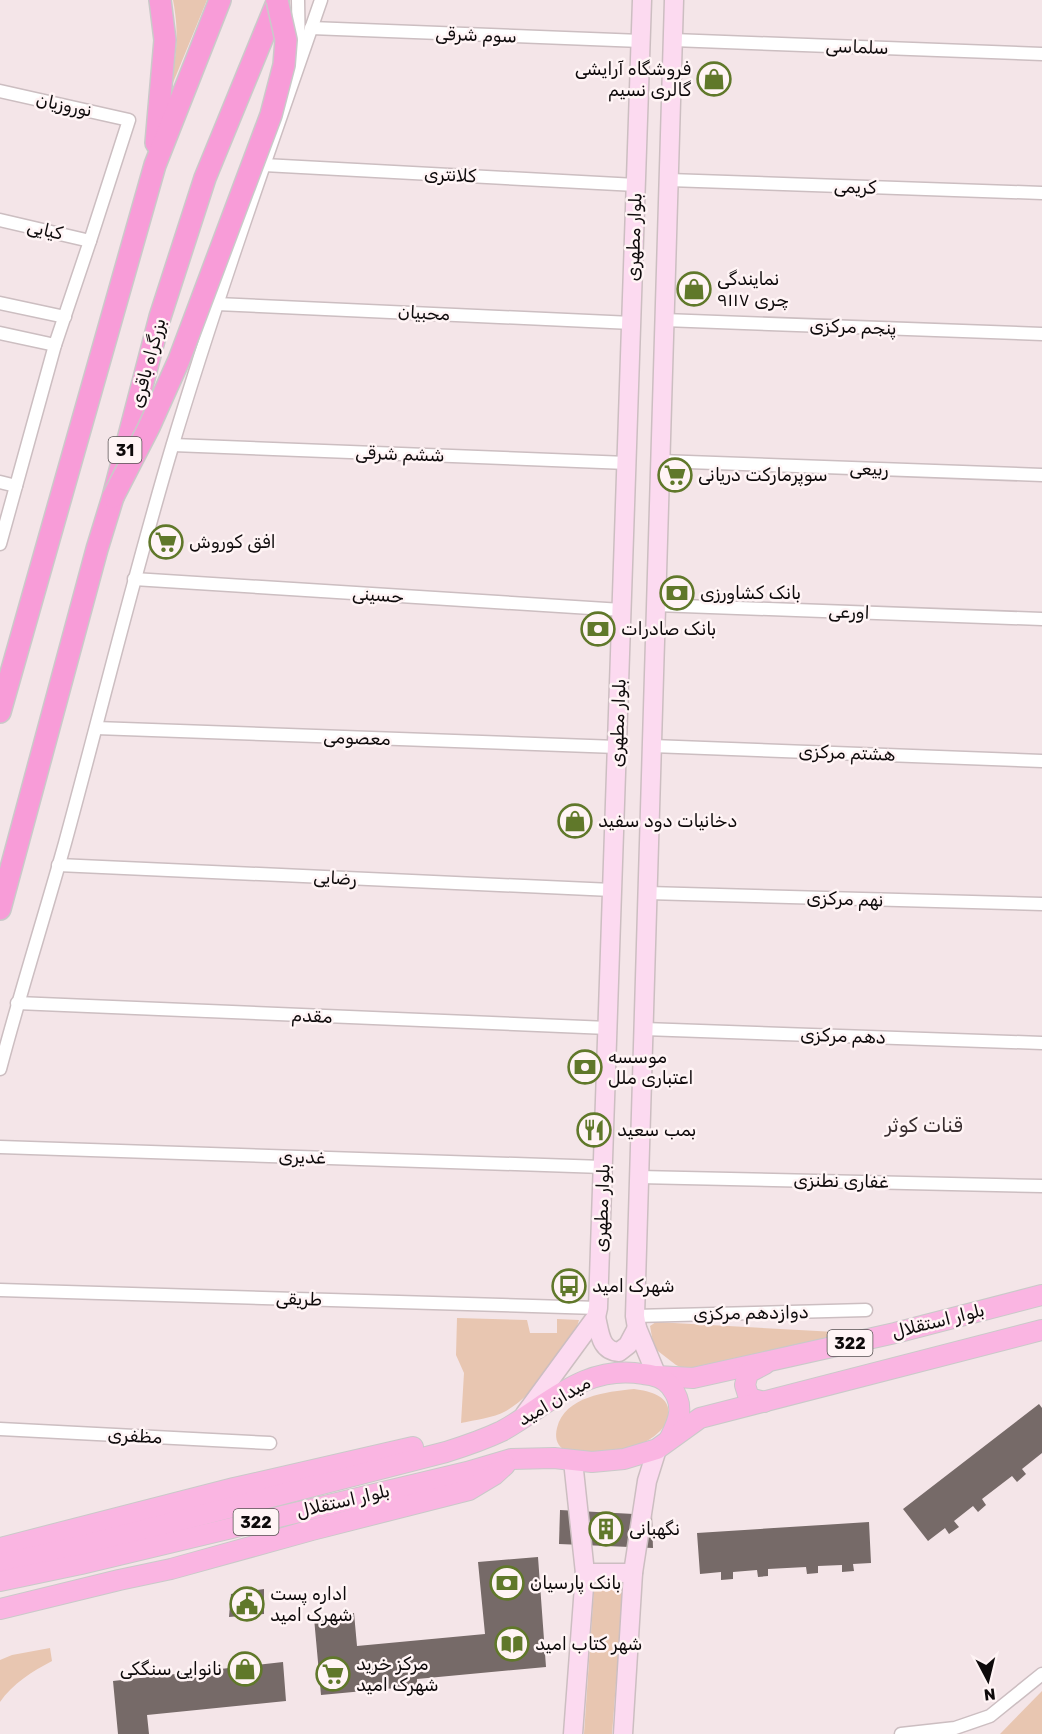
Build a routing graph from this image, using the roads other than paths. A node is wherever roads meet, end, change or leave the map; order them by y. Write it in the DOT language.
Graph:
graph roads {
  1 [pos="160,0"];
  2 [pos="220,0"];
  3 [pos="278,0"];
  4 [pos="298,0"];
  5 [pos="321,0"];
  6 [pos="642,0"];
  7 [pos="674,0"];
  8 [pos="311,28"];
  9 [pos="673,40"];
  10 [pos="641,41"];
  11 [pos="1042,54"];
  12 [pos="300,66"];
  13 [pos="0,91"];
  14 [pos="155,165"];
  15 [pos="264,165"];
  16 [pos="669,180"];
  17 [pos="636,185"];
  18 [pos="1042,193"];
  19 [pos="0,220"];
  20 [pos="90,241"];
  21 [pos="0,303"];
  22 [pos="217,304"];
  23 [pos="64,317"];
  24 [pos="664,320"];
  25 [pos="632,323"];
  26 [pos="0,333"];
  27 [pos="1042,334"];
  28 [pos="55,345"];
  29 [pos="173,444"];
  30 [pos="660,461"];
  31 [pos="627,463"];
  32 [pos="1042,475"];
  33 [pos="0,482"];
  34 [pos="16,486"];
  35 [pos="113,497"];
  36 [pos="0,544"];
  37 [pos="134,579"];
  38 [pos="656,605"];
  39 [pos="622,610"];
  40 [pos="1042,619"];
  41 [pos="0,712"];
  42 [pos="96,728"];
  43 [pos="652,746"];
  44 [pos="617,747"];
  45 [pos="1042,761"];
  46 [pos="58,865"];
  47 [pos="612,890"];
  48 [pos="648,893"];
  49 [pos="1042,904"];
  50 [pos="0,909"];
  51 [pos="17,1003"];
  52 [pos="608,1028"];
  53 [pos="644,1029"];
  54 [pos="1042,1043"];
  55 [pos="0,1069"];
  56 [pos="0,1147"];
  57 [pos="603,1167"];
  58 [pos="639,1177"];
  59 [pos="1042,1186"];
  60 [pos="0,1290"];
  61 [pos="1042,1295"];
  62 [pos="866,1310"];
  63 [pos="597,1313"];
  64 [pos="636,1322"];
  65 [pos="1042,1330"];
  66 [pos="770,1361"];
  67 [pos="657,1376"];
  68 [pos="764,1402"];
  69 [pos="520,1420"];
  70 [pos="0,1429"];
  71 [pos="501,1431"];
  72 [pos="270,1443"];
  73 [pos="663,1444"];
  74 [pos="511,1459"];
  75 [pos="573,1461"];
  76 [pos="0,1548"];
  77 [pos="0,1564"];
  78 [pos="585,1573"];
  79 [pos="633,1573"];
  80 [pos="0,1581"];
  81 [pos="0,1609"];
  82 [pos="1042,1674"];
  83 [pos="573,1734"];
  84 [pos="623,1734"];
  85 [pos="901,1734"];
  1 -- 14 [label="highway"];
  2 -- 14 [label="highway"];
  3 -- 35 [label="highway, بزرگراه باقری / 31"];
  3 -- 35 [label="highway, bridge"];
  4 -- 12 [label="street"];
  5 -- 8 [label="street"];
  6 -- 10 [label="main road, بلوار مطهری"];
  7 -- 9 [label="main road, بلوار مطهری"];
  8 -- 10 [label="street, سوم شرقی"];
  8 -- 12 [label="street"];
  9 -- 11 [label="street, سلماسی"];
  9 -- 16 [label="main road, بلوار مطهری"];
  10 -- 17 [label="main road, بلوار مطهری"];
  12 -- 15 [label="street"];
  13 -- 20 [label="street, نوروزیان"];
  14 -- 41 [label="highway"];
  15 -- 17 [label="street, کلانتری"];
  15 -- 22 [label="street"];
  16 -- 18 [label="street, کریمی"];
  16 -- 24 [label="main road, بلوار مطهری"];
  17 -- 25 [label="main road, بلوار مطهری"];
  19 -- 20 [label="street, کیایی"];
  20 -- 23 [label="street"];
  21 -- 23 [label="street"];
  22 -- 25 [label="street, محبیان"];
  22 -- 29 [label="street"];
  23 -- 28 [label="street"];
  24 -- 27 [label="street, پنجم مرکزی"];
  24 -- 30 [label="main road, بلوار مطهری"];
  25 -- 31 [label="main road, بلوار مطهری"];
  26 -- 28 [label="street"];
  28 -- 34 [label="street"];
  29 -- 31 [label="street, ششم شرقی"];
  29 -- 37 [label="street"];
  30 -- 32 [label="street, ربیعی"];
  30 -- 38 [label="main road, بلوار مطهری"];
  31 -- 39 [label="main road, بلوار مطهری"];
  33 -- 34 [label="street"];
  34 -- 36 [label="street"];
  35 -- 50 [label="highway, بزرگراه باقری / 31"];
  37 -- 39 [label="street, حسینی"];
  37 -- 42 [label="street"];
  38 -- 40 [label="street, اورعی"];
  38 -- 43 [label="main road, بلوار مطهری"];
  39 -- 44 [label="main road, بلوار مطهری"];
  42 -- 44 [label="street, معصومی"];
  42 -- 46 [label="street"];
  43 -- 45 [label="street, هشتم مرکزی"];
  43 -- 48 [label="main road, بلوار مطهری"];
  44 -- 47 [label="main road, بلوار مطهری"];
  46 -- 47 [label="street, رضایی"];
  46 -- 51 [label="street"];
  47 -- 52 [label="main road, بلوار مطهری"];
  48 -- 49 [label="street, نهم مرکزی"];
  48 -- 53 [label="main road, بلوار مطهری"];
  51 -- 52 [label="street, مقدم"];
  51 -- 55 [label="street"];
  52 -- 57 [label="main road, بلوار مطهری"];
  53 -- 54 [label="street, دهم مرکزی"];
  53 -- 58 [label="main road, بلوار مطهری"];
  56 -- 57 [label="street, غدیری"];
  57 -- 63 [label="main road, بلوار مطهری"];
  58 -- 59 [label="street, غفاری نطنزی"];
  58 -- 64 [label="main road, بلوار مطهری"];
  60 -- 63 [label="street, طریقی"];
  61 -- 66 [label="main road, بلوار استقلال / 322"];
  62 -- 64 [label="street, دوازدهم مرکزی"];
  63 -- 64 [label="main road, بلوار مطهری"];
  63 -- 69 [label="main road"];
  64 -- 67 [label="main road"];
  65 -- 68 [label="main road, بلوار استقلال / 322"];
  66 -- 67 [label="main road, بلوار استقلال / 322"];
  66 -- 68 [label="main road"];
  67 -- 69 [label="main road, میدان امید"];
  67 -- 73 [label="main road"];
  68 -- 73 [label="main road, بلوار استقلال / 322"];
  69 -- 71 [label="main road, میدان امید"];
  70 -- 72 [label="street, مظفری"];
  71 -- 76 [label="main road"];
  71 -- 77 [label="main road, بلوار استقلال / 322"];
  73 -- 75 [label="main road"];
  73 -- 79 [label="main road"];
  74 -- 75 [label="main road"];
  74 -- 80 [label="main road, بلوار استقلال / 322"];
  74 -- 81 [label="main road"];
  75 -- 78 [label="main road"];
  78 -- 79 [label="main road"];
  78 -- 83 [label="main road"];
  79 -- 84 [label="main road"];
  82 -- 85 [label="street"];
}
